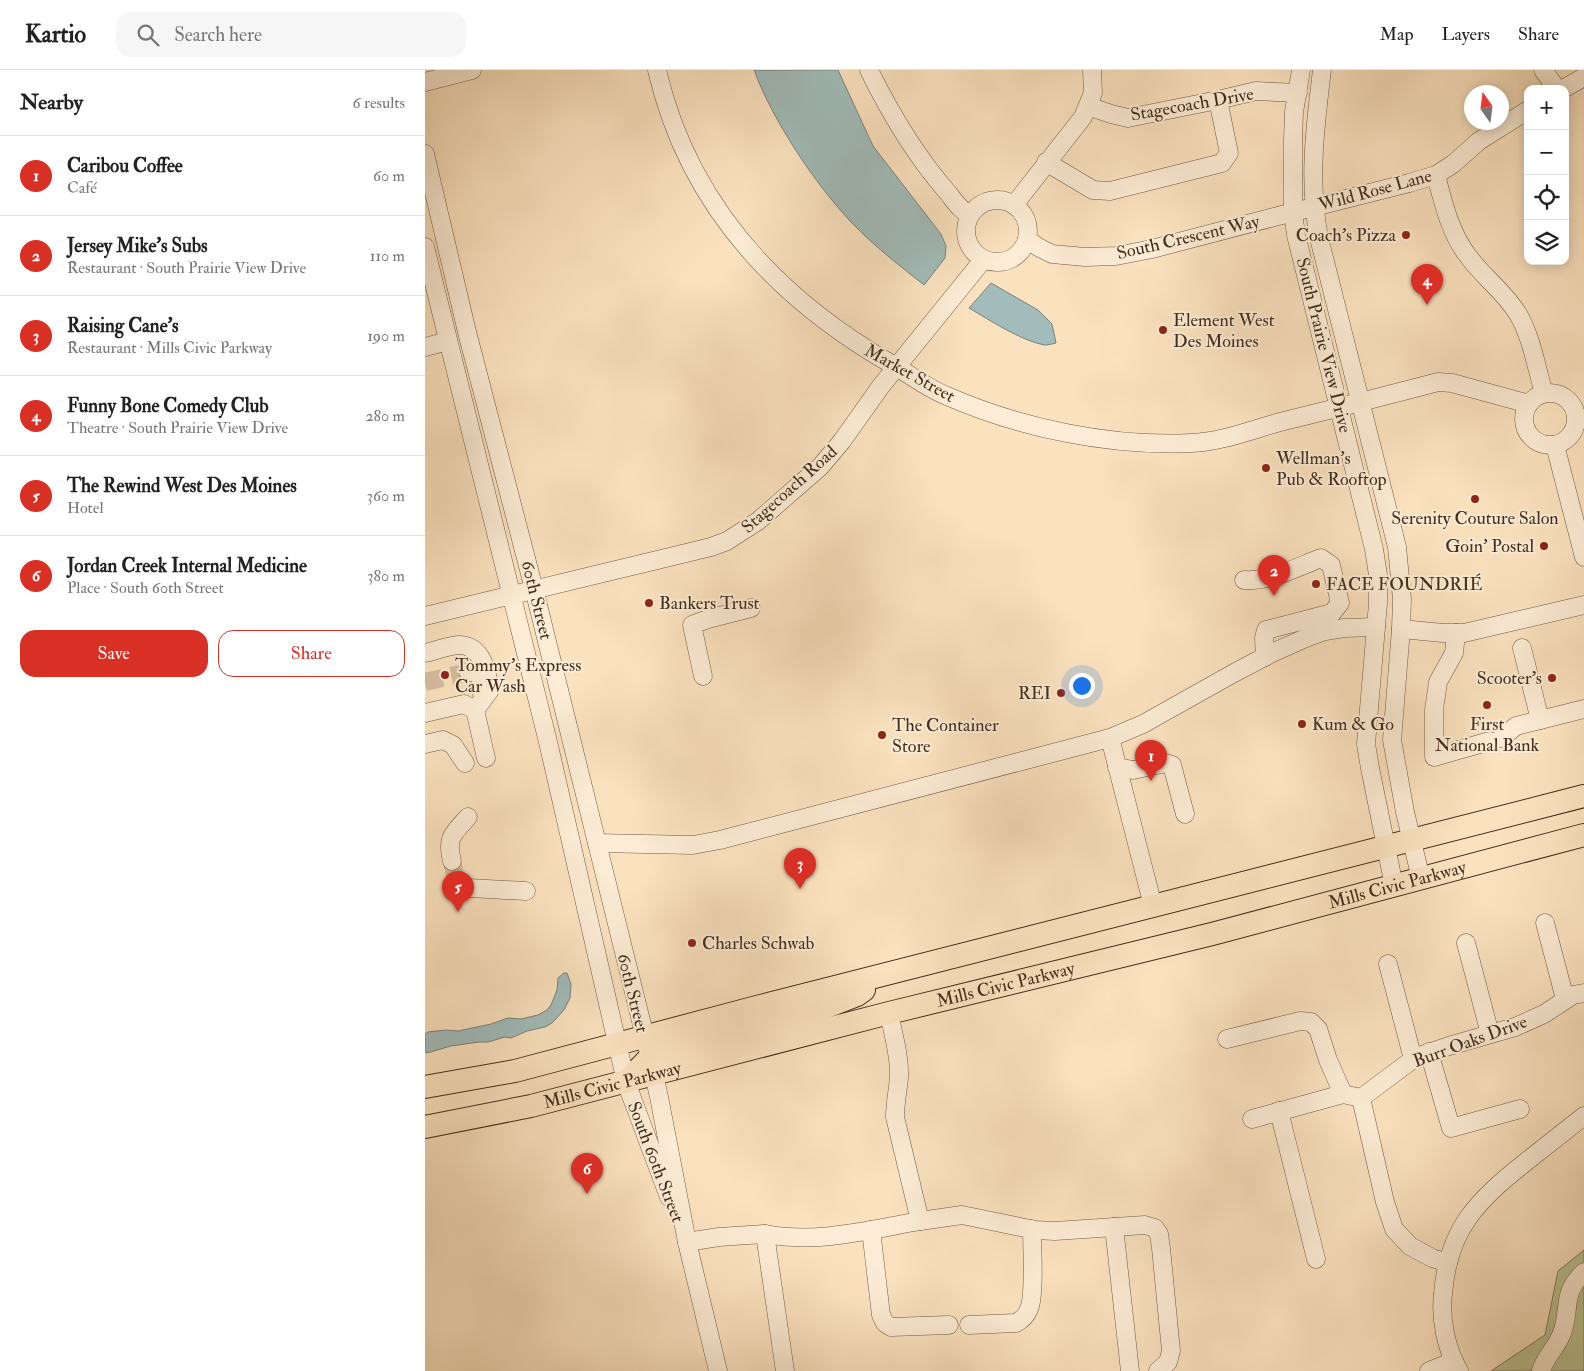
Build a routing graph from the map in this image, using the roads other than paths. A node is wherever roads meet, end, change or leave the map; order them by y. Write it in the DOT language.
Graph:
graph roads {
  1 [pos="472,70"];
  2 [pos="657,70"];
  3 [pos="869,70"];
  4 [pos="1092,70"];
  5 [pos="1301,70"];
  6 [pos="1321,70"];
  7 [pos="1543,70"];
  8 [pos="1584,77"];
  9 [pos="425,82"];
  10 [pos="1554,85"];
  11 [pos="1569,86"];
  12 [pos="1298,93"];
  13 [pos="1218,100"];
  14 [pos="1088,106"];
  15 [pos="1524,113"];
  16 [pos="425,154"];
  17 [pos="1046,162"];
  18 [pos="1435,175"];
  19 [pos="1014,205"];
  20 [pos="1313,207"];
  21 [pos="1293,212"];
  22 [pos="971,214"];
  23 [pos="1027,239"];
  24 [pos="425,247"];
  25 [pos="983,260"];
  26 [pos="448,341"];
  27 [pos="425,347"];
  28 [pos="897,367"];
  29 [pos="1544,393"];
  30 [pos="1360,401"];
  31 [pos="1529,404"];
  32 [pos="1338,407"];
  33 [pos="1580,407"];
  34 [pos="1569,439"];
  35 [pos="1579,519"];
  36 [pos="1584,557"];
  37 [pos="1244,580"];
  38 [pos="534,589"];
  39 [pos="512,594"];
  40 [pos="1584,605"];
  41 [pos="751,608"];
  42 [pos="425,616"];
  43 [pos="1376,627"];
  44 [pos="1401,629"];
  45 [pos="1456,633"];
  46 [pos="1522,648"];
  47 [pos="425,653"];
  48 [pos="1265,657"];
  49 [pos="467,672"];
  50 [pos="703,676"];
  51 [pos="470,707"];
  52 [pos="1584,709"];
  53 [pos="425,713"];
  54 [pos="1539,720"];
  55 [pos="1110,738"];
  56 [pos="425,744"];
  57 [pos="486,758"];
  58 [pos="465,763"];
  59 [pos="1117,767"];
  60 [pos="1584,796"];
  61 [pos="1185,814"];
  62 [pos="468,817"];
  63 [pos="1584,835"];
  64 [pos="1411,840"];
  65 [pos="597,843"];
  66 [pos="1385,847"];
  67 [pos="452,860"];
  68 [pos="1421,878"];
  69 [pos="457,884"];
  70 [pos="1394,886"];
  71 [pos="525,892"];
  72 [pos="1153,906"];
  73 [pos="1545,923"];
  74 [pos="1466,943"];
  75 [pos="1388,964"];
  76 [pos="1584,993"];
  77 [pos="1565,999"];
  78 [pos="889,1013"];
  79 [pos="1490,1034"];
  80 [pos="1227,1039"];
  81 [pos="617,1045"];
  82 [pos="1429,1052"];
  83 [pos="649,1057"];
  84 [pos="1413,1059"];
  85 [pos="626,1082"];
  86 [pos="425,1087"];
  87 [pos="1343,1094"];
  88 [pos="1361,1098"];
  89 [pos="1520,1109"];
  90 [pos="1279,1111"];
  91 [pos="1584,1116"];
  92 [pos="1252,1118"];
  93 [pos="425,1127"];
  94 [pos="919,1220"];
  95 [pos="1114,1226"];
  96 [pos="1032,1229"];
  97 [pos="871,1230"];
  98 [pos="765,1234"];
  99 [pos="687,1242"];
  100 [pos="1316,1259"];
  101 [pos="1448,1263"];
  102 [pos="1584,1272"];
  103 [pos="949,1325"];
  104 [pos="969,1325"];
  105 [pos="1456,1366"];
  106 [pos="718,1371"];
  107 [pos="785,1371"];
  108 [pos="1130,1371"];
  109 [pos="1157,1371"];
  110 [pos="1429,1371"];
  111 [pos="1541,1371"];
  1 -- 9 [label="street"];
  2 -- 28 [label="street, Market Street"];
  3 -- 22 [label="street"];
  4 -- 14 [label="street"];
  5 -- 12 [label="street, South Prairie View Drive"];
  6 -- 20 [label="street, South Prairie View Drive"];
  7 -- 10 [label="street"];
  8 -- 11 [label="street"];
  12 -- 13 [label="street, Stagecoach Drive"];
  12 -- 21 [label="street, South Prairie View Drive"];
  13 -- 14 [label="street, Stagecoach Drive"];
  13 -- 17 [label="street"];
  14 -- 17 [label="street"];
  15 -- 18 [label="street, Wild Rose Lane"];
  16 -- 38 [label="street, 60th Street"];
  17 -- 19 [label="street"];
  18 -- 20 [label="street, Wild Rose Lane"];
  18 -- 29 [label="street"];
  19 -- 22 [label="street"];
  19 -- 23 [label="street"];
  20 -- 21 [label="street, Wild Rose Lane"];
  20 -- 30 [label="street, South Prairie View Drive"];
  21 -- 23 [label="street, South Crescent Way"];
  21 -- 32 [label="street, South Prairie View Drive"];
  22 -- 25 [label="street"];
  23 -- 25 [label="street"];
  24 -- 26 [label="street, 60th Street"];
  25 -- 28 [label="street, Stagecoach Road"];
  26 -- 27 [label="street"];
  26 -- 39 [label="street, 60th Street"];
  28 -- 32 [label="street, Market Street"];
  28 -- 38 [label="street, Stagecoach Road"];
  29 -- 31 [label="street"];
  29 -- 33 [label="street"];
  30 -- 31 [label="street, Market Street"];
  30 -- 32 [label="street, Market Street"];
  30 -- 44 [label="street, South Prairie View Drive"];
  31 -- 34 [label="street"];
  32 -- 43 [label="street, South Prairie View Drive"];
  33 -- 34 [label="street"];
  34 -- 35 [label="street"];
  35 -- 36 [label="street"];
  37 -- 48 [label="street"];
  38 -- 39 [label="street, Stagecoach Road"];
  38 -- 65 [label="street, 60th Street"];
  39 -- 42 [label="street, Stagecoach Road"];
  39 -- 81 [label="street, 60th Street"];
  40 -- 45 [label="street"];
  41 -- 50 [label="street"];
  43 -- 48 [label="street"];
  43 -- 66 [label="street, South Prairie View Drive"];
  44 -- 45 [label="street"];
  44 -- 64 [label="street, South Prairie View Drive"];
  45 -- 54 [label="street"];
  46 -- 54 [label="street"];
  47 -- 51 [label="street"];
  48 -- 55 [label="street"];
  49 -- 51 [label="street"];
  51 -- 53 [label="street"];
  51 -- 57 [label="street"];
  52 -- 54 [label="street"];
  55 -- 59 [label="street"];
  55 -- 65 [label="street"];
  56 -- 58 [label="street"];
  59 -- 61 [label="street"];
  59 -- 72 [label="street"];
  60 -- 64 [label="main road, Mills Civic Parkway"];
  62 -- 67 [label="street"];
  63 -- 68 [label="main road, Mills Civic Parkway"];
  64 -- 66 [label="main road, Mills Civic Parkway"];
  64 -- 68 [label="street, South Prairie View Drive"];
  65 -- 83 [label="street, 60th Street"];
  66 -- 70 [label="street, South Prairie View Drive"];
  66 -- 72 [label="main road, Mills Civic Parkway"];
  68 -- 70 [label="main road, Mills Civic Parkway"];
  69 -- 71 [label="street"];
  70 -- 78 [label="main road, Mills Civic Parkway"];
  72 -- 83 [label="main road, Mills Civic Parkway"];
  73 -- 77 [label="street"];
  74 -- 79 [label="street"];
  75 -- 84 [label="street"];
  76 -- 77 [label="street, Burr Oaks Drive"];
  77 -- 79 [label="street, Burr Oaks Drive"];
  78 -- 83 [label="main road, Mills Civic Parkway"];
  78 -- 94 [label="street"];
  79 -- 82 [label="street, Burr Oaks Drive"];
  80 -- 87 [label="street"];
  81 -- 83 [label="main road, Mills Civic Parkway"];
  81 -- 85 [label="street, 60th Street"];
  81 -- 86 [label="main road, Mills Civic Parkway"];
  82 -- 84 [label="street, Burr Oaks Drive"];
  82 -- 89 [label="street"];
  83 -- 85 [label="main road"];
  83 -- 99 [label="street, South 60th Street"];
  84 -- 88 [label="street, Burr Oaks Drive"];
  85 -- 93 [label="main road, Mills Civic Parkway"];
  85 -- 99 [label="street, South 60th Street"];
  87 -- 88 [label="street"];
  87 -- 90 [label="street"];
  88 -- 101 [label="street"];
  90 -- 92 [label="street"];
  90 -- 100 [label="street"];
  91 -- 101 [label="street"];
  94 -- 96 [label="street"];
  94 -- 97 [label="street"];
  95 -- 96 [label="street"];
  95 -- 108 [label="street"];
  95 -- 109 [label="street"];
  96 -- 104 [label="street"];
  97 -- 98 [label="street"];
  97 -- 103 [label="street"];
  98 -- 99 [label="street"];
  98 -- 107 [label="street"];
  99 -- 106 [label="street, South 60th Street"];
  101 -- 105 [label="street"];
  102 -- 111 [label="street"];
  105 -- 110 [label="street"];
}
